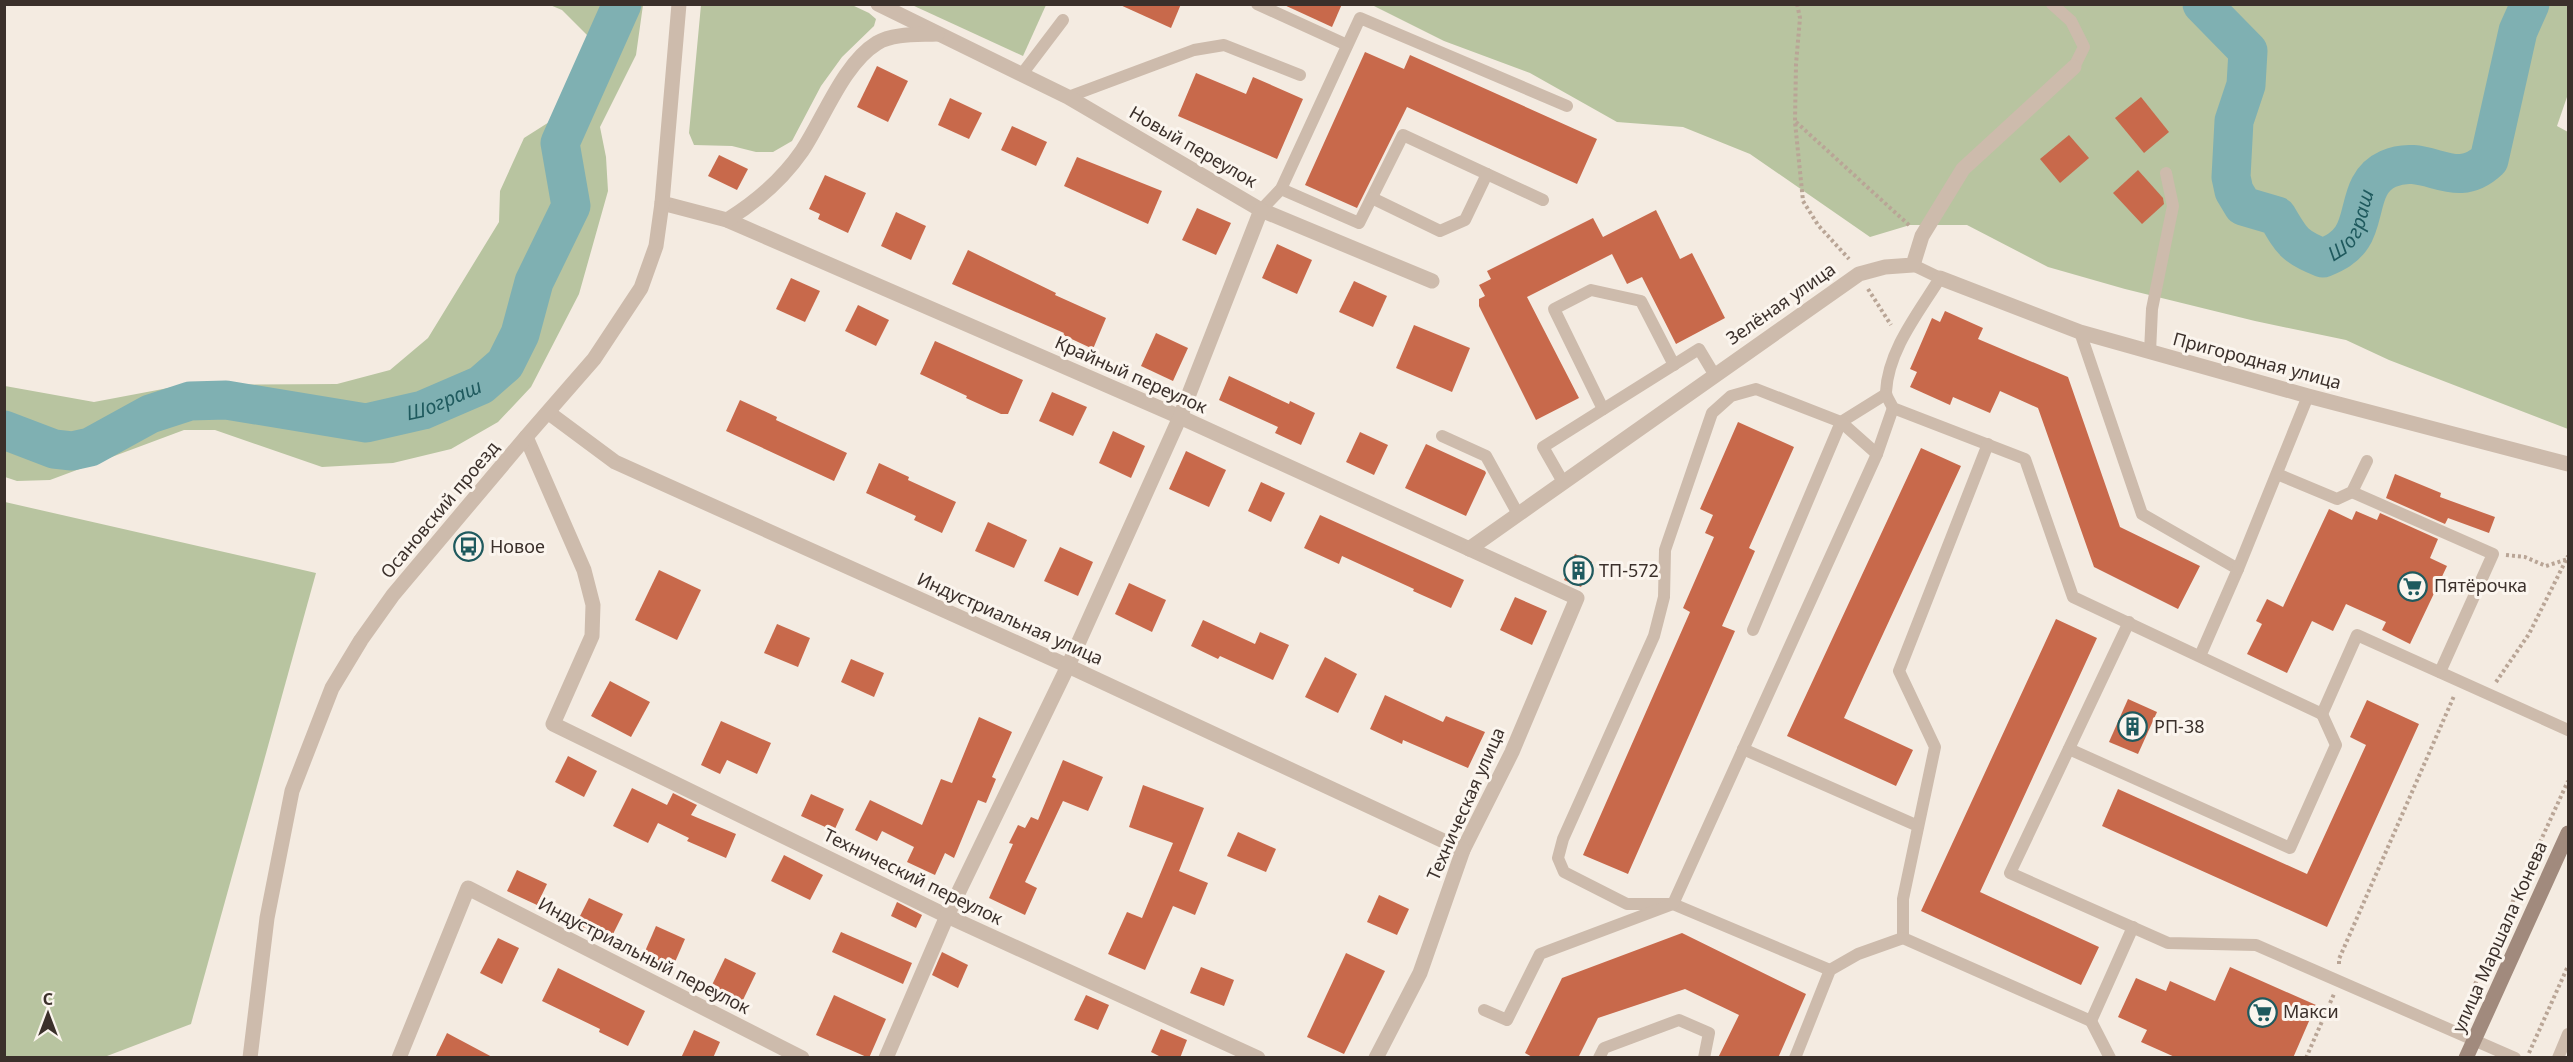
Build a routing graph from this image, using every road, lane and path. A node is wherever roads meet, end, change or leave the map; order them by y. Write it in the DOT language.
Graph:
graph roads {
  1 [pos="679,4"];
  2 [pos="878,4"];
  3 [pos="1257,4"];
  4 [pos="1797,4"];
  5 [pos="2052,4"];
  6 [pos="1063,20"];
  7 [pos="939,34"];
  8 [pos="1347,45"];
  9 [pos="2074,67"];
  10 [pos="1022,74"];
  11 [pos="1300,75"];
  12 [pos="1068,97"];
  13 [pos="1567,106"];
  14 [pos="1795,122"];
  15 [pos="2166,173"];
  16 [pos="1487,174"];
  17 [pos="1281,189"];
  18 [pos="1371,198"];
  19 [pos="1543,200"];
  20 [pos="662,203"];
  21 [pos="1261,210"];
  22 [pos="727,220"];
  23 [pos="1922,236"];
  24 [pos="1912,265"];
  25 [pos="1859,274"];
  26 [pos="1940,278"];
  27 [pos="1432,281"];
  28 [pos="2080,332"];
  29 [pos="1901,341"];
  30 [pos="2150,352"];
  31 [pos="1674,365"];
  32 [pos="1714,374"];
  33 [pos="1886,394"];
  34 [pos="2308,396"];
  35 [pos="1893,408"];
  36 [pos="1603,410"];
  37 [pos="549,413"];
  38 [pos="1180,417"];
  39 [pos="1841,422"];
  40 [pos="1442,436"];
  41 [pos="526,437"];
  42 [pos="1988,444"];
  43 [pos="1877,454"];
  44 [pos="2367,461"];
  45 [pos="2568,464"];
  46 [pos="2277,474"];
  47 [pos="1563,482"];
  48 [pos="2352,492"];
  49 [pos="1518,514"];
  50 [pos="1469,549"];
  51 [pos="2493,554"];
  52 [pos="2568,558"];
  53 [pos="2238,569"];
  54 [pos="1578,598"];
  55 [pos="2128,622"];
  56 [pos="1753,630"];
  57 [pos="2200,656"];
  58 [pos="1068,666"];
  59 [pos="2440,672"];
  60 [pos="2461,682"];
  61 [pos="2488,694"];
  62 [pos="2322,714"];
  63 [pos="2568,730"];
  64 [pos="1743,749"];
  65 [pos="2069,749"];
  66 [pos="2568,781"];
  67 [pos="1918,826"];
  68 [pos="2568,833"];
  69 [pos="1463,850"];
  70 [pos="1673,904"];
  71 [pos="947,916"];
  72 [pos="2133,927"];
  73 [pos="1903,939"];
  74 [pos="2568,966"];
  75 [pos="1830,970"];
  76 [pos="2340,981"];
  77 [pos="1484,1010"];
  78 [pos="2091,1021"];
  79 [pos="2454,1030"];
  80 [pos="2568,1034"];
  81 [pos="2475,1039"];
  82 [pos="250,1058"];
  83 [pos="399,1058"];
  84 [pos="802,1058"];
  85 [pos="886,1058"];
  86 [pos="1258,1058"];
  87 [pos="1376,1058"];
  88 [pos="1599,1058"];
  89 [pos="1704,1058"];
  90 [pos="1795,1058"];
  91 [pos="2110,1058"];
  92 [pos="2306,1058"];
  93 [pos="2466,1058"];
  94 [pos="2515,1058"];
  95 [pos="2527,1058"];
  96 [pos="2558,1058"];
  1 -- 20 [label="street, Осановский проезд"];
  2 -- 7 [label="street, Новый переулок"];
  3 -- 8 [label="lane"];
  4 -- 14 [label="path"];
  5 -- 9 [label="lane"];
  6 -- 10 [label="lane"];
  7 -- 10 [label="street, Новый переулок"];
  7 -- 22 [label="street"];
  8 -- 13 [label="lane"];
  8 -- 17 [label="lane"];
  9 -- 23 [label="street"];
  10 -- 12 [label="street, Новый переулок"];
  11 -- 12 [label="lane"];
  12 -- 21 [label="street, Новый переулок"];
  14 -- 23 [label="path"];
  14 -- 25 [label="path"];
  15 -- 30 [label="lane"];
  16 -- 18 [label="lane"];
  16 -- 18 [label="lane"];
  16 -- 19 [label="lane"];
  17 -- 18 [label="lane"];
  17 -- 21 [label="lane"];
  20 -- 22 [label="street, Крайный переулок"];
  20 -- 37 [label="street, Осановский проезд"];
  21 -- 27 [label="street, Новый переулок"];
  21 -- 38 [label="street"];
  22 -- 38 [label="street, Крайный переулок"];
  23 -- 24 [label="street"];
  24 -- 25 [label="street, Зелёная улица"];
  24 -- 26 [label="lane"];
  25 -- 29 [label="path"];
  25 -- 32 [label="street, Зелёная улица"];
  26 -- 28 [label="street, Пригородная улица"];
  26 -- 29 [label="lane"];
  28 -- 30 [label="street, Пригородная улица"];
  28 -- 53 [label="lane"];
  29 -- 33 [label="lane"];
  30 -- 34 [label="street, Пригородная улица"];
  31 -- 32 [label="lane"];
  31 -- 36 [label="lane"];
  31 -- 36 [label="lane"];
  32 -- 47 [label="street, Зелёная улица"];
  33 -- 35 [label="lane"];
  33 -- 39 [label="lane"];
  34 -- 45 [label="street, Пригородная улица"];
  34 -- 46 [label="lane"];
  35 -- 42 [label="lane"];
  35 -- 43 [label="lane"];
  36 -- 47 [label="lane"];
  37 -- 41 [label="street, Осановский проезд"];
  37 -- 58 [label="street, Индустриальная улица"];
  38 -- 50 [label="street, Крайный переулок"];
  38 -- 58 [label="street"];
  39 -- 43 [label="lane"];
  39 -- 56 [label="lane"];
  39 -- 70 [label="lane"];
  40 -- 49 [label="lane"];
  41 -- 71 [label="street, Технический переулок"];
  41 -- 82 [label="street, Осановский проезд"];
  42 -- 55 [label="lane"];
  42 -- 67 [label="lane"];
  43 -- 64 [label="lane"];
  44 -- 48 [label="lane"];
  46 -- 48 [label="lane"];
  46 -- 53 [label="lane"];
  47 -- 49 [label="street, Зелёная улица"];
  48 -- 51 [label="lane"];
  49 -- 50 [label="street, Зелёная улица"];
  50 -- 54 [label="street, Крайный переулок"];
  51 -- 52 [label="path"];
  51 -- 59 [label="lane"];
  52 -- 61 [label="path"];
  53 -- 57 [label="lane"];
  54 -- 69 [label="street, Техническая улица"];
  55 -- 57 [label="lane"];
  55 -- 65 [label="lane"];
  57 -- 62 [label="lane"];
  58 -- 69 [label="street, Индустриальная улица"];
  58 -- 71 [label="street"];
  59 -- 60 [label="lane"];
  59 -- 62 [label="lane"];
  60 -- 61 [label="lane"];
  60 -- 76 [label="path"];
  61 -- 63 [label="lane"];
  62 -- 65 [label="lane"];
  64 -- 67 [label="lane"];
  64 -- 70 [label="lane"];
  65 -- 72 [label="lane"];
  66 -- 79 [label="path"];
  67 -- 73 [label="lane"];
  68 -- 81 [label="main road, улица Маршала Конева"];
  69 -- 87 [label="street, Техническая улица"];
  70 -- 75 [label="lane"];
  70 -- 77 [label="lane"];
  71 -- 85 [label="street"];
  71 -- 86 [label="street, Технический переулок"];
  72 -- 76 [label="lane"];
  72 -- 78 [label="lane"];
  73 -- 75 [label="lane"];
  73 -- 78 [label="lane"];
  74 -- 95 [label="path"];
  75 -- 90 [label="lane"];
  76 -- 79 [label="lane"];
  76 -- 92 [label="path"];
  78 -- 91 [label="lane"];
  79 -- 81 [label="lane"];
  80 -- 96 [label="lane"];
  81 -- 93 [label="main road, улица Маршала Конева"];
  81 -- 94 [label="lane"];
  83 -- 84 [label="street, Индустриальный переулок"];
  88 -- 89 [label="lane"];
}
